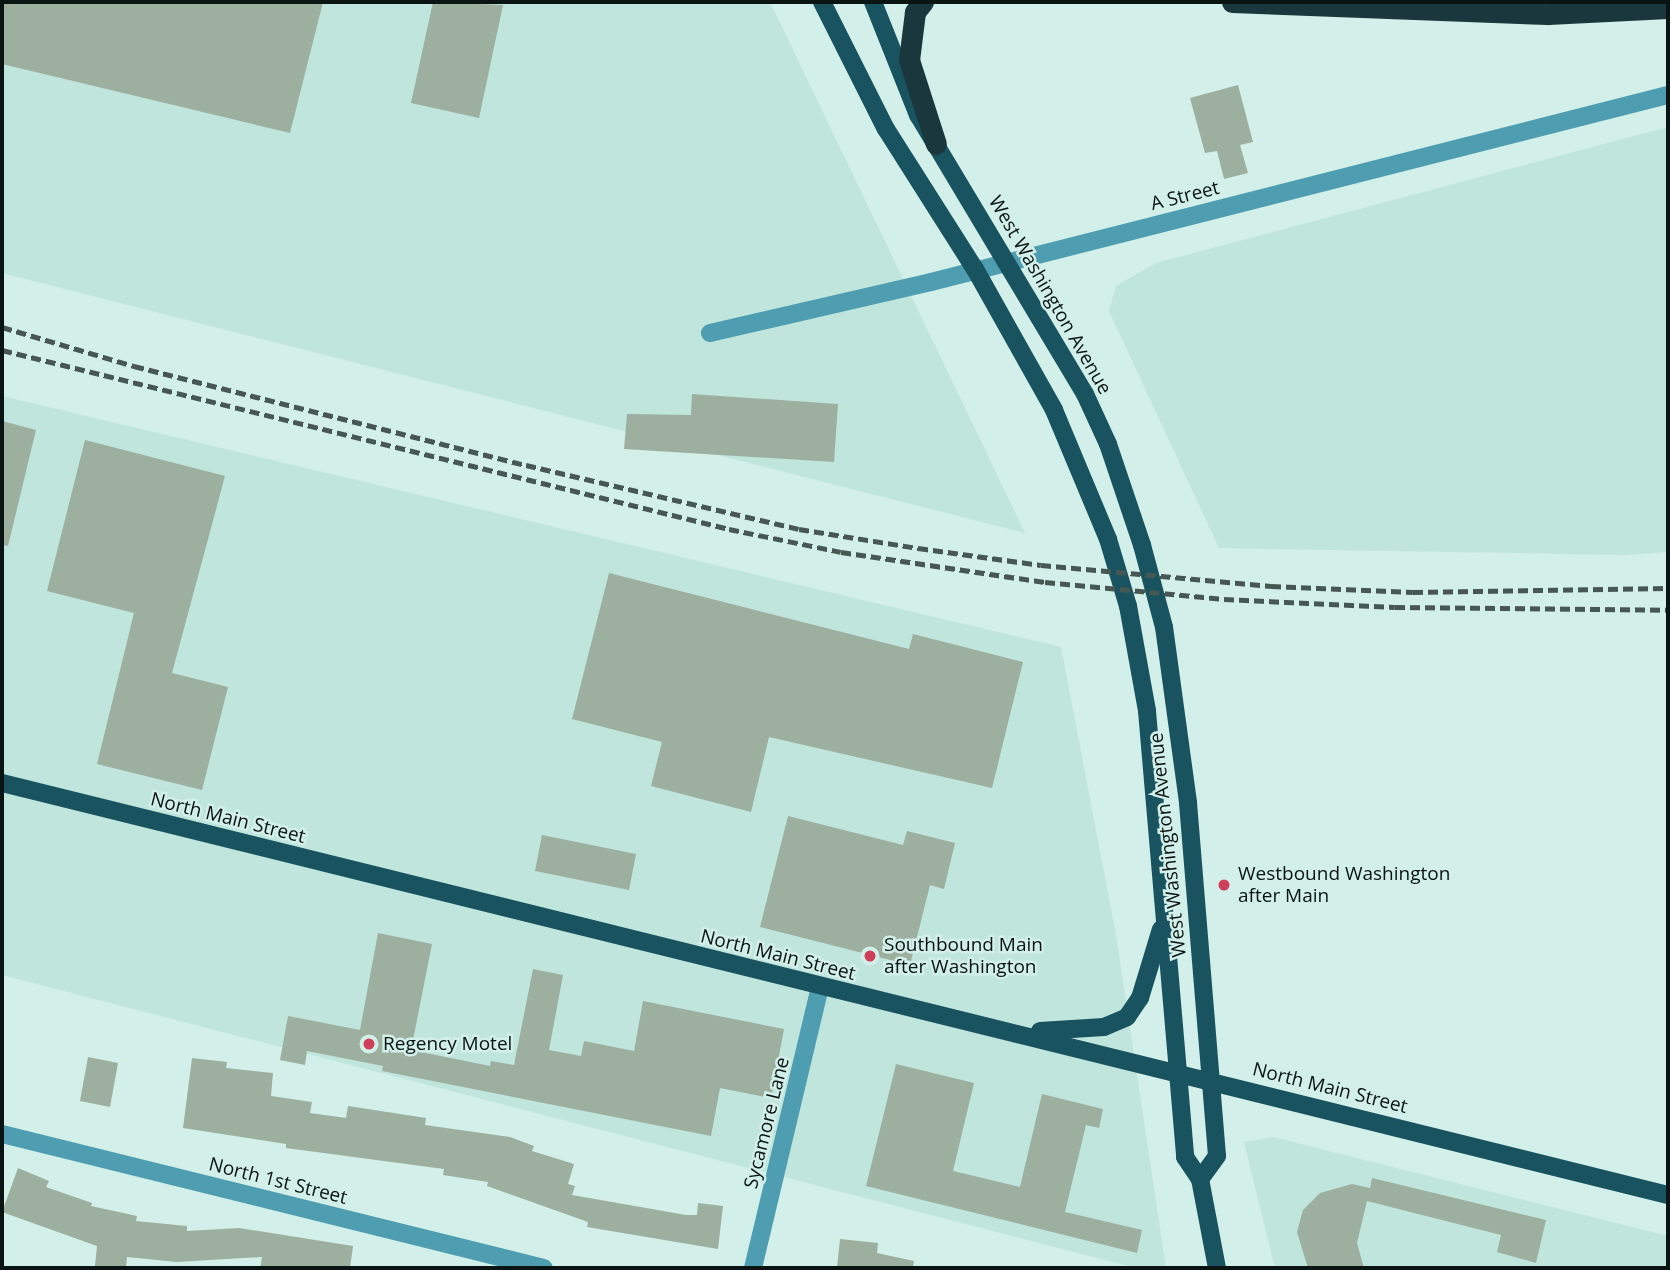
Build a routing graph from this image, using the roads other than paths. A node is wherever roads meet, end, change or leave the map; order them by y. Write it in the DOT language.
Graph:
graph roads {
  1 [pos="822,2"];
  2 [pos="873,2"];
  3 [pos="923,2"];
  4 [pos="1232,2"];
  5 [pos="1668,8"];
  6 [pos="1668,95"];
  7 [pos="936,144"];
  8 [pos="1010,262"];
  9 [pos="975,269"];
  10 [pos="710,333"];
  11 [pos="2,783"];
  12 [pos="1165,912"];
  13 [pos="820,987"];
  14 [pos="1018,1031"];
  15 [pos="1177,1072"];
  16 [pos="1211,1080"];
  17 [pos="2,1134"];
  18 [pos="1200,1179"];
  19 [pos="1668,1195"];
  20 [pos="485,1261"];
  21 [pos="544,1268"];
  22 [pos="753,1268"];
  23 [pos="1217,1268"];
  1 -- 9 [label="main road, West Washington Avenue"];
  2 -- 7 [label="main road, West Washington Avenue"];
  3 -- 7 [label="highway"];
  4 -- 5 [label="highway"];
  6 -- 8 [label="street, A Street"];
  7 -- 8 [label="main road, West Washington Avenue"];
  8 -- 9 [label="street, A Street"];
  8 -- 16 [label="main road, West Washington Avenue"];
  9 -- 10 [label="street, A Street"];
  9 -- 12 [label="main road, West Washington Avenue"];
  11 -- 13 [label="main road, North Main Street"];
  12 -- 14 [label="main road"];
  12 -- 15 [label="main road, West Washington Avenue"];
  13 -- 14 [label="main road, North Main Street"];
  13 -- 22 [label="street, Sycamore Lane"];
  14 -- 15 [label="main road, North Main Street"];
  15 -- 16 [label="main road, North Main Street"];
  15 -- 18 [label="main road, West Washington Avenue"];
  16 -- 18 [label="main road, West Washington Avenue"];
  16 -- 19 [label="main road, North Main Street"];
  17 -- 20 [label="street, North 1st Street"];
  18 -- 23 [label="main road, West Washington Avenue"];
  20 -- 21 [label="street, North 1st Street"];
}
